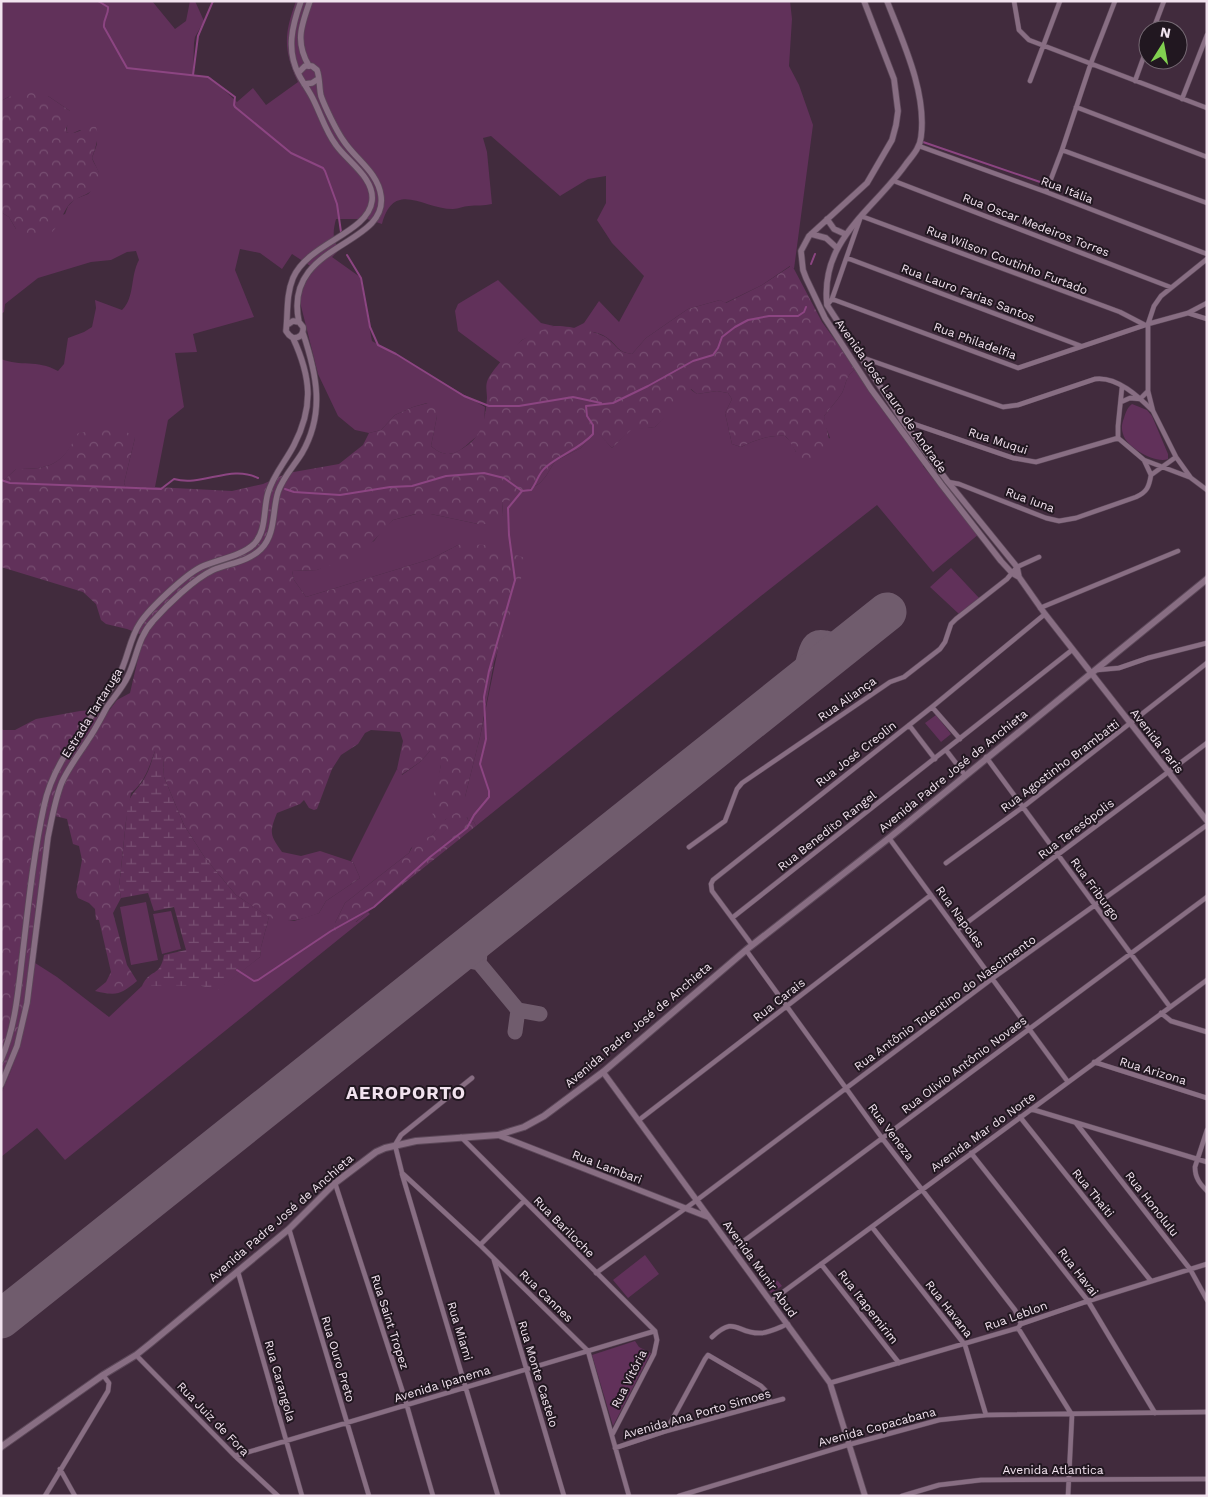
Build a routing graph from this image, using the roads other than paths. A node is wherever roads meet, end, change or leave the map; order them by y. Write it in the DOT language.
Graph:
graph roads {
  1 [pos="300,1"];
  2 [pos="310,1"];
  3 [pos="864,1"];
  4 [pos="887,1"];
  5 [pos="1014,1"];
  6 [pos="1060,1"];
  7 [pos="1115,1"];
  8 [pos="1164,1"];
  9 [pos="1157,20"];
  10 [pos="1207,35"];
  11 [pos="1043,46"];
  12 [pos="1091,63"];
  13 [pos="309,66"];
  14 [pos="1139,70"];
  15 [pos="298,74"];
  16 [pos="318,79"];
  17 [pos="1030,81"];
  18 [pos="1135,81"];
  19 [pos="304,84"];
  20 [pos="1182,99"];
  21 [pos="1076,107"];
  22 [pos="1207,108"];
  23 [pos="920,142"];
  24 [pos="1062,150"];
  25 [pos="1207,157"];
  26 [pos="894,181"];
  27 [pos="1046,192"];
  28 [pos="1207,203"];
  29 [pos="861,216"];
  30 [pos="827,220"];
  31 [pos="811,234"];
  32 [pos="845,234"];
  33 [pos="837,248"];
  34 [pos="1207,254"];
  35 [pos="847,258"];
  36 [pos="1207,260"];
  37 [pos="1170,288"];
  38 [pos="832,299"];
  39 [pos="1207,304"];
  40 [pos="827,305"];
  41 [pos="1188,313"];
  42 [pos="1207,319"];
  43 [pos="299,322"];
  44 [pos="1146,324"];
  45 [pos="287,325"];
  46 [pos="303,333"];
  47 [pos="294,338"];
  48 [pos="1081,346"];
  49 [pos="859,357"];
  50 [pos="1122,387"];
  51 [pos="1148,391"];
  52 [pos="1140,399"];
  53 [pos="1121,402"];
  54 [pos="1153,411"];
  55 [pos="902,420"];
  56 [pos="1118,438"];
  57 [pos="1176,457"];
  58 [pos="1144,460"];
  59 [pos="1163,466"];
  60 [pos="1151,475"];
  61 [pos="1191,478"];
  62 [pos="948,482"];
  63 [pos="1207,490"];
  64 [pos="1178,551"];
  65 [pos="1040,557"];
  66 [pos="1017,567"];
  67 [pos="1012,573"];
  68 [pos="1019,577"];
  69 [pos="1207,579"];
  70 [pos="1040,608"];
  71 [pos="1044,614"];
  72 [pos="1207,643"];
  73 [pos="1072,650"];
  74 [pos="1207,663"];
  75 [pos="1093,672"];
  76 [pos="932,707"];
  77 [pos="1131,724"];
  78 [pos="909,725"];
  79 [pos="960,739"];
  80 [pos="1207,743"];
  81 [pos="946,750"];
  82 [pos="986,757"];
  83 [pos="935,759"];
  84 [pos="1169,773"];
  85 [pos="965,775"];
  86 [pos="1023,808"];
  87 [pos="1207,823"];
  88 [pos="890,838"];
  89 [pos="689,847"];
  90 [pos="1058,855"];
  91 [pos="946,863"];
  92 [pos="931,895"];
  93 [pos="1207,897"];
  94 [pos="1095,906"];
  95 [pos="732,918"];
  96 [pos="957,930"];
  97 [pos="752,945"];
  98 [pos="746,950"];
  99 [pos="1130,954"];
  100 [pos="993,978"];
  101 [pos="1207,980"];
  102 [pos="787,1007"];
  103 [pos="1170,1007"];
  104 [pos="1161,1013"];
  105 [pos="1029,1029"];
  106 [pos="1207,1032"];
  107 [pos="1,1060"];
  108 [pos="1094,1062"];
  109 [pos="603,1072"];
  110 [pos="472,1078"];
  111 [pos="1068,1082"];
  112 [pos="1,1085"];
  113 [pos="846,1088"];
  114 [pos="1207,1098"];
  115 [pos="1031,1109"];
  116 [pos="1020,1117"];
  117 [pos="639,1120"];
  118 [pos="1076,1123"];
  119 [pos="1207,1130"];
  120 [pos="498,1135"];
  121 [pos="460,1136"];
  122 [pos="882,1138"];
  123 [pos="396,1145"];
  124 [pos="971,1153"];
  125 [pos="1197,1159"];
  126 [pos="1207,1162"];
  127 [pos="402,1173"];
  128 [pos="335,1183"];
  129 [pos="922,1190"];
  130 [pos="1207,1191"];
  131 [pos="697,1200"];
  132 [pos="524,1201"];
  133 [pos="686,1208"];
  134 [pos="710,1217"];
  135 [pos="872,1226"];
  136 [pos="289,1229"];
  137 [pos="480,1245"];
  138 [pos="733,1249"];
  139 [pos="493,1258"];
  140 [pos="821,1264"];
  141 [pos="1207,1264"];
  142 [pos="1190,1269"];
  143 [pos="238,1272"];
  144 [pos="596,1273"];
  145 [pos="1152,1281"];
  146 [pos="1207,1300"];
  147 [pos="771,1301"];
  148 [pos="1088,1301"];
  149 [pos="788,1324"];
  150 [pos="1020,1326"];
  151 [pos="655,1331"];
  152 [pos="712,1337"];
  153 [pos="965,1345"];
  154 [pos="588,1351"];
  155 [pos="136,1354"];
  156 [pos="899,1363"];
  157 [pos="526,1369"];
  158 [pos="103,1375"];
  159 [pos="830,1383"];
  160 [pos="467,1387"];
  161 [pos="784,1399"];
  162 [pos="770,1402"];
  163 [pos="406,1405"];
  164 [pos="1207,1412"];
  165 [pos="1155,1413"];
  166 [pos="986,1415"];
  167 [pos="1072,1415"];
  168 [pos="347,1422"];
  169 [pos="666,1431"];
  170 [pos="612,1435"];
  171 [pos="287,1440"];
  172 [pos="850,1444"];
  173 [pos="1,1447"];
  174 [pos="615,1448"];
  175 [pos="234,1456"];
  176 [pos="60,1469"];
  177 [pos="1069,1479"];
  178 [pos="1207,1479"];
  179 [pos="45,1496"];
  180 [pos="75,1496"];
  181 [pos="278,1496"];
  182 [pos="302,1496"];
  183 [pos="368,1496"];
  184 [pos="433,1496"];
  185 [pos="498,1496"];
  186 [pos="564,1496"];
  187 [pos="629,1496"];
  188 [pos="679,1496"];
  189 [pos="865,1496"];
  190 [pos="902,1496"];
  191 [pos="1068,1496"];
  1 -- 15 [label="street"];
  2 -- 13 [label="street"];
  3 -- 30 [label="street, Avenida José Lauro de Andrade"];
  4 -- 23 [label="street"];
  5 -- 11 [label="street"];
  6 -- 11 [label="street"];
  7 -- 12 [label="street"];
  8 -- 9 [label="street"];
  10 -- 20 [label="street"];
  11 -- 12 [label="street"];
  11 -- 17 [label="street"];
  12 -- 18 [label="street"];
  12 -- 21 [label="street"];
  13 -- 15 [label="street"];
  13 -- 16 [label="street"];
  14 -- 18 [label="street"];
  15 -- 19 [label="street"];
  16 -- 19 [label="street"];
  16 -- 43 [label="street"];
  18 -- 20 [label="street"];
  19 -- 45 [label="street"];
  20 -- 22 [label="street"];
  21 -- 24 [label="street"];
  21 -- 25 [label="street"];
  23 -- 26 [label="street, Avenida José Lauro de Andrade"];
  23 -- 27 [label="street, Rua Itália"];
  24 -- 27 [label="street"];
  24 -- 28 [label="street"];
  26 -- 29 [label="street, Avenida José Lauro de Andrade"];
  26 -- 37 [label="street, Rua Oscar Medeiros Torres"];
  27 -- 34 [label="street, Rua Itália"];
  29 -- 32 [label="street, Avenida José Lauro de Andrade"];
  29 -- 35 [label="street"];
  29 -- 44 [label="street, Rua Wilson Coutinho Furtado"];
  30 -- 31 [label="street, Avenida José Lauro de Andrade"];
  30 -- 32 [label="street"];
  31 -- 33 [label="street"];
  31 -- 67 [label="street, Avenida José Lauro de Andrade"];
  32 -- 33 [label="street, Avenida José Lauro de Andrade"];
  33 -- 40 [label="street, Avenida José Lauro de Andrade"];
  35 -- 38 [label="street"];
  35 -- 48 [label="street, Rua Lauro Farias Santos"];
  36 -- 37 [label="street"];
  37 -- 44 [label="street"];
  38 -- 40 [label="street"];
  38 -- 48 [label="street, Rua Philadelfia"];
  39 -- 41 [label="street, Rua Philadelfia"];
  40 -- 49 [label="street, Avenida José Lauro de Andrade"];
  41 -- 42 [label="street"];
  41 -- 44 [label="street, Rua Philadelfia"];
  43 -- 45 [label="street"];
  43 -- 46 [label="street"];
  44 -- 48 [label="street, Rua Philadelfia"];
  44 -- 51 [label="street"];
  45 -- 47 [label="street"];
  46 -- 47 [label="street"];
  46 -- 112 [label="street, Estrada Tartaruga"];
  47 -- 107 [label="street, Estrada Tartaruga"];
  49 -- 50 [label="street"];
  49 -- 55 [label="street, Avenida José Lauro de Andrade"];
  50 -- 52 [label="street"];
  50 -- 53 [label="street"];
  51 -- 52 [label="street"];
  51 -- 54 [label="street"];
  52 -- 53 [label="street"];
  52 -- 54 [label="street"];
  53 -- 56 [label="street"];
  54 -- 57 [label="street"];
  55 -- 56 [label="street, Rua Muqui"];
  55 -- 62 [label="street, Avenida José Lauro de Andrade"];
  56 -- 58 [label="street"];
  57 -- 59 [label="street"];
  57 -- 61 [label="street"];
  58 -- 59 [label="street"];
  58 -- 60 [label="street"];
  59 -- 60 [label="street"];
  59 -- 61 [label="street"];
  60 -- 62 [label="street, Rua Iuna"];
  61 -- 63 [label="street"];
  62 -- 66 [label="street, Avenida José Lauro de Andrade"];
  64 -- 70 [label="street"];
  65 -- 66 [label="street"];
  66 -- 67 [label="street, Rua Aliança"];
  66 -- 68 [label="street, Avenida José Lauro de Andrade"];
  67 -- 68 [label="street, Avenida José Lauro de Andrade"];
  67 -- 89 [label="street, Rua Aliança"];
  68 -- 70 [label="street, Avenida José Lauro de Andrade"];
  69 -- 75 [label="main road, Avenida Padre José de Anchieta"];
  70 -- 71 [label="street, Avenida José Lauro de Andrade"];
  71 -- 73 [label="street, Avenida José Lauro de Andrade"];
  71 -- 76 [label="street, Rua José Creolin"];
  72 -- 75 [label="street"];
  73 -- 75 [label="street, Avenida Paris"];
  73 -- 79 [label="street, Rua Benedito Rangel"];
  74 -- 77 [label="street, Rua Agostinho Brambatti"];
  75 -- 77 [label="street, Avenida Paris"];
  75 -- 82 [label="main road, Avenida Padre José de Anchieta"];
  76 -- 78 [label="street, Rua José Creolin"];
  76 -- 79 [label="street"];
  77 -- 84 [label="street, Avenida Paris"];
  77 -- 86 [label="street, Rua Agostinho Brambatti"];
  78 -- 83 [label="street"];
  78 -- 95 [label="street, Rua José Creolin"];
  79 -- 81 [label="street, Rua Benedito Rangel"];
  80 -- 84 [label="street, Rua Teresópolis"];
  81 -- 83 [label="street, Rua Benedito Rangel"];
  81 -- 85 [label="street"];
  82 -- 85 [label="main road, Avenida Padre José de Anchieta"];
  82 -- 86 [label="street, Rua Friburgo"];
  83 -- 95 [label="street, Rua Benedito Rangel"];
  84 -- 87 [label="street, Avenida Paris"];
  84 -- 90 [label="street, Rua Teresópolis"];
  85 -- 88 [label="main road, Avenida Padre José de Anchieta"];
  86 -- 90 [label="street, Rua Friburgo"];
  86 -- 91 [label="street, Rua Agostinho Brambatti"];
  87 -- 94 [label="street, Rua Antônio Tolentino do Nascimento"];
  88 -- 92 [label="street, Rua Napoles"];
  88 -- 97 [label="main road, Avenida Padre José de Anchieta"];
  90 -- 94 [label="street, Rua Friburgo"];
  90 -- 96 [label="street, Rua Teresópolis"];
  92 -- 96 [label="street, Rua Napoles"];
  92 -- 102 [label="street, Rua Carais"];
  93 -- 99 [label="street, Rua Olivio Antônio Novaes"];
  94 -- 99 [label="street, Rua Friburgo"];
  94 -- 100 [label="street, Rua Antônio Tolentino do Nascimento"];
  95 -- 97 [label="street, Rua José Creolin"];
  96 -- 100 [label="street, Rua Napoles"];
  97 -- 98 [label="main road, Avenida Padre José de Anchieta"];
  98 -- 102 [label="street, Rua Veneza"];
  98 -- 109 [label="main road, Avenida Padre José de Anchieta"];
  99 -- 103 [label="street, Rua Friburgo"];
  99 -- 105 [label="street, Rua Olivio Antônio Novaes"];
  100 -- 105 [label="street, Rua Napoles"];
  100 -- 113 [label="street, Rua Antônio Tolentino do Nascimento"];
  101 -- 103 [label="street, Avenida Mar do Norte"];
  102 -- 113 [label="street, Rua Veneza"];
  102 -- 117 [label="street, Rua Carais"];
  103 -- 104 [label="street, Avenida Mar do Norte"];
  104 -- 106 [label="street"];
  104 -- 108 [label="street, Avenida Mar do Norte"];
  105 -- 111 [label="street, Rua Napoles"];
  105 -- 122 [label="street, Rua Olivio Antônio Novaes"];
  108 -- 111 [label="street, Avenida Mar do Norte"];
  108 -- 114 [label="street, Rua Arizona"];
  109 -- 117 [label="street, Avenida Munir Abud"];
  109 -- 120 [label="main road, Avenida Padre José de Anchieta"];
  110 -- 123 [label="street"];
  111 -- 115 [label="street, Avenida Mar do Norte"];
  113 -- 122 [label="street, Rua Veneza"];
  113 -- 131 [label="street, Rua Antônio Tolentino do Nascimento"];
  115 -- 116 [label="street, Avenida Mar do Norte"];
  115 -- 118 [label="street"];
  116 -- 124 [label="street, Avenida Mar do Norte"];
  116 -- 145 [label="street, Rua Thaiti"];
  117 -- 131 [label="street, Avenida Munir Abud"];
  118 -- 125 [label="street"];
  118 -- 142 [label="street, Rua Honolulu"];
  119 -- 125 [label="street"];
  120 -- 121 [label="main road, Avenida Padre José de Anchieta"];
  120 -- 133 [label="street, Rua Lambari"];
  121 -- 123 [label="main road, Avenida Padre José de Anchieta"];
  121 -- 132 [label="street, Rua Bariloche"];
  122 -- 129 [label="street, Rua Veneza"];
  122 -- 138 [label="street, Rua Olivio Antônio Novaes"];
  123 -- 127 [label="street"];
  123 -- 128 [label="main road, Avenida Padre José de Anchieta"];
  124 -- 129 [label="street, Avenida Mar do Norte"];
  124 -- 148 [label="street, Rua Havai"];
  125 -- 126 [label="street"];
  125 -- 130 [label="street"];
  127 -- 137 [label="street, Rua Cannes"];
  127 -- 160 [label="street, Rua Miami"];
  128 -- 136 [label="main road, Avenida Padre José de Anchieta"];
  128 -- 163 [label="street, Rua Saint Tropez"];
  129 -- 135 [label="street, Avenida Mar do Norte"];
  129 -- 150 [label="street, Rua Veneza"];
  131 -- 133 [label="street, Rua Antônio Tolentino do Nascimento"];
  131 -- 134 [label="street, Avenida Munir Abud"];
  132 -- 137 [label="street"];
  132 -- 144 [label="street, Rua Bariloche"];
  133 -- 134 [label="street, Rua Lambari"];
  133 -- 144 [label="street, Rua Antônio Tolentino do Nascimento"];
  134 -- 138 [label="street, Avenida Munir Abud"];
  135 -- 140 [label="street, Avenida Mar do Norte"];
  135 -- 153 [label="street, Rua Havana"];
  136 -- 143 [label="main road, Avenida Padre José de Anchieta"];
  136 -- 168 [label="street, Rua Ouro Preto"];
  137 -- 139 [label="street, Rua Cannes"];
  138 -- 147 [label="street, Avenida Munir Abud"];
  139 -- 154 [label="street, Rua Cannes"];
  139 -- 157 [label="street, Rua Monte Castelo"];
  140 -- 147 [label="street, Avenida Mar do Norte"];
  140 -- 156 [label="street, Rua Itapemirim"];
  141 -- 142 [label="street, Rua Leblon"];
  142 -- 145 [label="street, Rua Leblon"];
  142 -- 146 [label="street, Rua Honolulu"];
  143 -- 155 [label="main road, Avenida Padre José de Anchieta"];
  143 -- 171 [label="street, Rua Carangola"];
  144 -- 151 [label="street, Rua Bariloche"];
  145 -- 148 [label="street, Rua Leblon"];
  147 -- 149 [label="street, Avenida Munir Abud"];
  148 -- 150 [label="street, Rua Leblon"];
  148 -- 165 [label="street, Rua Havai"];
  149 -- 152 [label="street"];
  149 -- 159 [label="street, Avenida Munir Abud"];
  150 -- 153 [label="street, Rua Leblon"];
  150 -- 167 [label="street, Rua Veneza"];
  151 -- 154 [label="street, Avenida Ipanema"];
  151 -- 170 [label="street, Rua Vitória"];
  153 -- 156 [label="street, Rua Leblon"];
  153 -- 166 [label="street, Rua Havana"];
  154 -- 157 [label="street, Avenida Ipanema"];
  154 -- 170 [label="street, Rua Cannes"];
  155 -- 158 [label="main road, Avenida Padre José de Anchieta"];
  155 -- 175 [label="street, Rua Juiz de Fora"];
  156 -- 159 [label="street, Rua Leblon"];
  157 -- 160 [label="street, Avenida Ipanema"];
  157 -- 186 [label="street, Rua Monte Castelo"];
  158 -- 173 [label="main road, Avenida Padre José de Anchieta"];
  158 -- 176 [label="street"];
  159 -- 172 [label="street, Avenida Munir Abud"];
  160 -- 163 [label="street, Avenida Ipanema"];
  160 -- 185 [label="street, Rua Miami"];
  161 -- 162 [label="street, Avenida Ana Porto Simoes"];
  162 -- 169 [label="street, Avenida Ana Porto Simoes"];
  162 -- 169 [label="street"];
  163 -- 168 [label="street, Avenida Ipanema"];
  163 -- 184 [label="street, Rua Saint Tropez"];
  164 -- 165 [label="street, Avenida Copacabana"];
  165 -- 167 [label="street, Avenida Copacabana"];
  166 -- 167 [label="street, Avenida Copacabana"];
  166 -- 172 [label="street, Avenida Copacabana"];
  167 -- 177 [label="street"];
  168 -- 171 [label="street, Avenida Ipanema"];
  168 -- 183 [label="street, Rua Ouro Preto"];
  169 -- 174 [label="street, Avenida Ana Porto Simoes"];
  170 -- 174 [label="street, Rua Cannes"];
  171 -- 175 [label="street, Avenida Ipanema"];
  171 -- 182 [label="street, Rua Carangola"];
  172 -- 188 [label="street, Avenida Copacabana"];
  172 -- 189 [label="street, Avenida Munir Abud"];
  174 -- 187 [label="street, Rua Cannes"];
  175 -- 181 [label="street, Rua Juiz de Fora"];
  176 -- 179 [label="street"];
  176 -- 180 [label="street"];
  177 -- 178 [label="street, Avenida Atlantica"];
  177 -- 190 [label="street, Avenida Atlantica"];
  177 -- 191 [label="street"];
}
